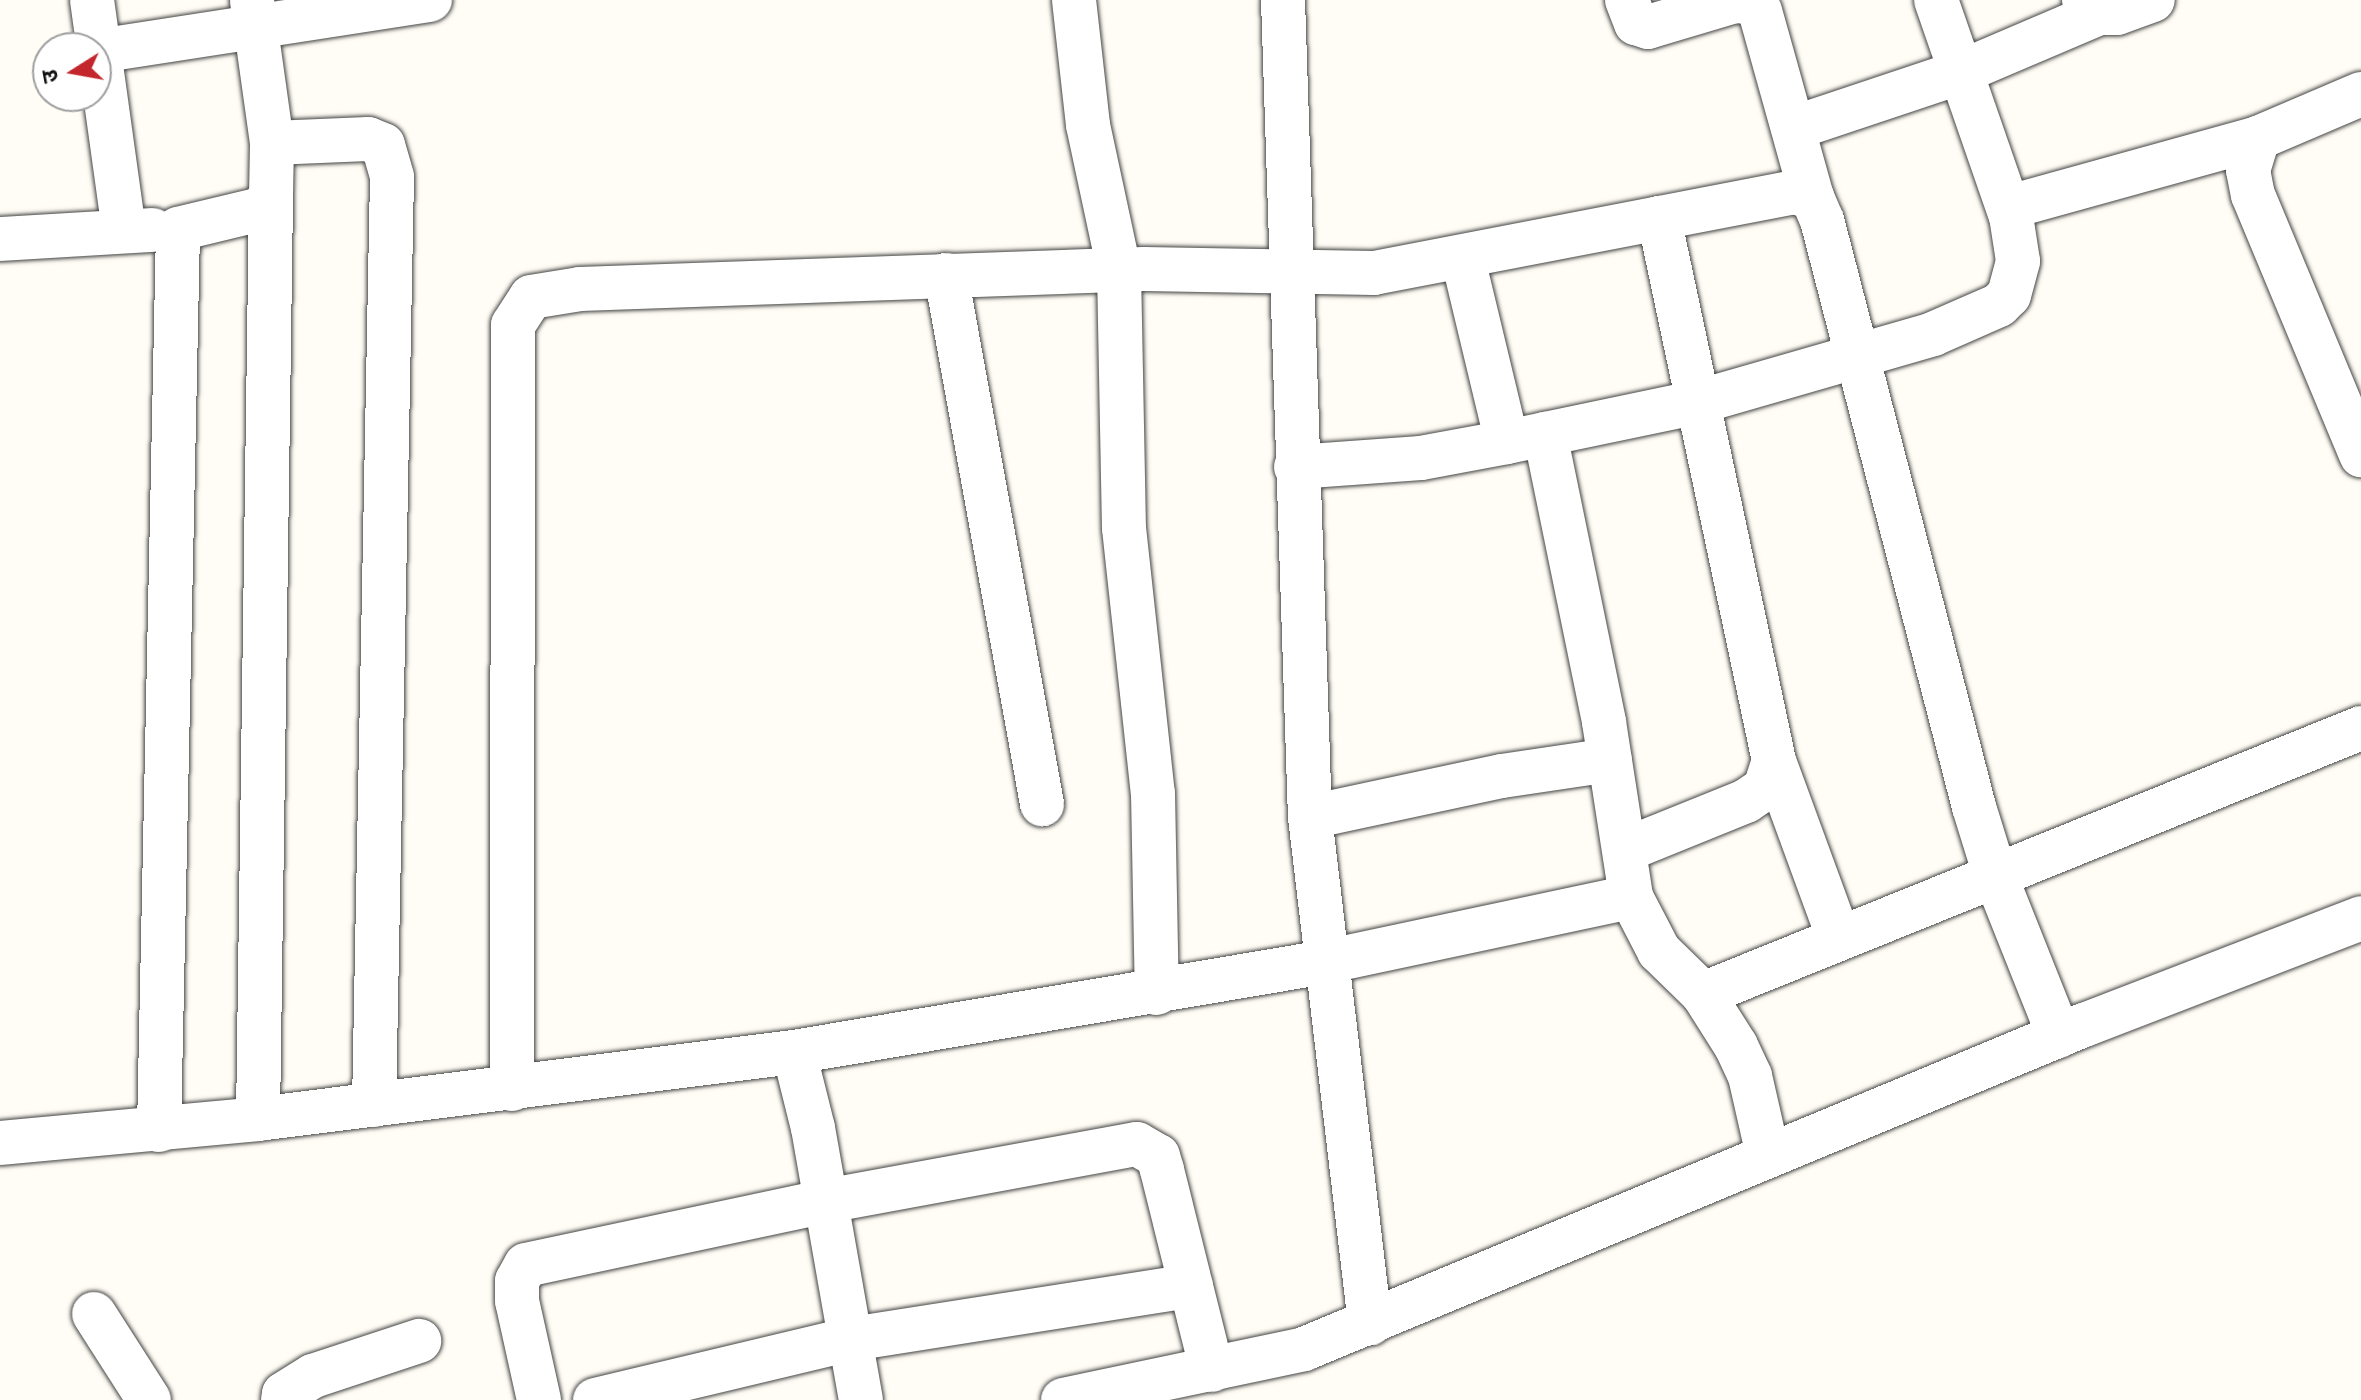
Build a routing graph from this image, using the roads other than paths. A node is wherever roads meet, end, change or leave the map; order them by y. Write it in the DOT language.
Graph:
graph roads {
  1 [pos="92,0"];
  2 [pos="430,0"];
  3 [pos="1074,0"];
  4 [pos="1283,0"];
  5 [pos="1627,0"];
  6 [pos="1936,0"];
  7 [pos="2153,0"];
  8 [pos="1767,6"];
  9 [pos="2092,6"];
  10 [pos="253,11"];
  11 [pos="96,32"];
  12 [pos="112,48"];
  13 [pos="1961,72"];
  14 [pos="2361,94"];
  15 [pos="107,112"];
  16 [pos="1794,128"];
  17 [pos="2258,138"];
  18 [pos="272,143"];
  19 [pos="271,196"];
  20 [pos="1812,197"];
  21 [pos="2011,216"];
  22 [pos="1659,218"];
  23 [pos="178,229"];
  24 [pos="124,231"];
  25 [pos="0,239"];
  26 [pos="1463,259"];
  27 [pos="1119,270"];
  28 [pos="1295,272"];
  29 [pos="946,275"];
  30 [pos="1859,358"];
  31 [pos="1698,402"];
  32 [pos="1526,438"];
  33 [pos="2361,455"];
  34 [pos="1296,467"];
  35 [pos="2361,728"];
  36 [pos="1610,760"];
  37 [pos="1774,761"];
  38 [pos="1042,804"];
  39 [pos="1310,817"];
  40 [pos="1625,850"];
  41 [pos="1995,875"];
  42 [pos="1631,897"];
  43 [pos="2361,918"];
  44 [pos="1839,939"];
  45 [pos="1325,962"];
  46 [pos="1157,993"];
  47 [pos="1703,994"];
  48 [pos="2059,1036"];
  49 [pos="794,1052"];
  50 [pos="512,1089"];
  51 [pos="374,1105"];
  52 [pos="258,1119"];
  53 [pos="159,1130"];
  54 [pos="0,1143"];
  55 [pos="1768,1155"];
  56 [pos="826,1201"];
  57 [pos="1191,1286"];
  58 [pos="94,1314"];
  59 [pos="1370,1323"];
  60 [pos="851,1339"];
  61 [pos="419,1341"];
  62 [pos="1212,1370"];
  63 [pos="149,1400"];
  64 [pos="283,1400"];
  65 [pos="539,1400"];
  66 [pos="595,1400"];
  67 [pos="861,1400"];
  68 [pos="1063,1400"];
  1 -- 11 [label="street"];
  2 -- 10 [label="street"];
  3 -- 27 [label="street"];
  4 -- 28 [label="street"];
  5 -- 8 [label="street"];
  6 -- 13 [label="street"];
  7 -- 9 [label="street"];
  8 -- 16 [label="street"];
  9 -- 13 [label="street"];
  10 -- 12 [label="street"];
  10 -- 18 [label="street"];
  13 -- 16 [label="street"];
  13 -- 21 [label="street"];
  14 -- 17 [label="street"];
  15 -- 24 [label="street"];
  16 -- 20 [label="street"];
  17 -- 21 [label="street"];
  17 -- 33 [label="street"];
  18 -- 19 [label="street"];
  18 -- 51 [label="street"];
  19 -- 23 [label="street"];
  19 -- 52 [label="street"];
  20 -- 22 [label="street"];
  20 -- 30 [label="street"];
  21 -- 30 [label="street"];
  22 -- 26 [label="street"];
  22 -- 31 [label="street"];
  23 -- 24 [label="street"];
  23 -- 53 [label="street"];
  24 -- 25 [label="street"];
  26 -- 28 [label="street"];
  26 -- 32 [label="street"];
  27 -- 28 [label="street"];
  27 -- 29 [label="street"];
  27 -- 46 [label="street"];
  28 -- 34 [label="street"];
  29 -- 38 [label="street"];
  29 -- 50 [label="street"];
  30 -- 31 [label="street"];
  30 -- 41 [label="street"];
  31 -- 32 [label="street"];
  31 -- 37 [label="street"];
  32 -- 34 [label="street"];
  32 -- 36 [label="street"];
  34 -- 39 [label="street"];
  35 -- 41 [label="street"];
  36 -- 39 [label="street"];
  36 -- 40 [label="street"];
  37 -- 40 [label="street"];
  37 -- 44 [label="street"];
  39 -- 45 [label="street"];
  40 -- 42 [label="street"];
  41 -- 44 [label="street"];
  41 -- 48 [label="street"];
  42 -- 45 [label="street"];
  42 -- 47 [label="street"];
  43 -- 48 [label="street"];
  44 -- 47 [label="street"];
  45 -- 46 [label="street"];
  45 -- 59 [label="street"];
  46 -- 49 [label="street"];
  47 -- 55 [label="street"];
  48 -- 55 [label="street"];
  49 -- 50 [label="street"];
  49 -- 56 [label="street"];
  50 -- 51 [label="street"];
  51 -- 52 [label="street"];
  52 -- 53 [label="street"];
  53 -- 54 [label="street"];
  55 -- 59 [label="street"];
  56 -- 57 [label="street"];
  56 -- 60 [label="street"];
  56 -- 65 [label="street"];
  57 -- 60 [label="street"];
  57 -- 62 [label="street"];
  58 -- 63 [label="street"];
  59 -- 62 [label="street"];
  60 -- 66 [label="street"];
  60 -- 67 [label="street"];
  61 -- 64 [label="street"];
  62 -- 68 [label="street"];
}
